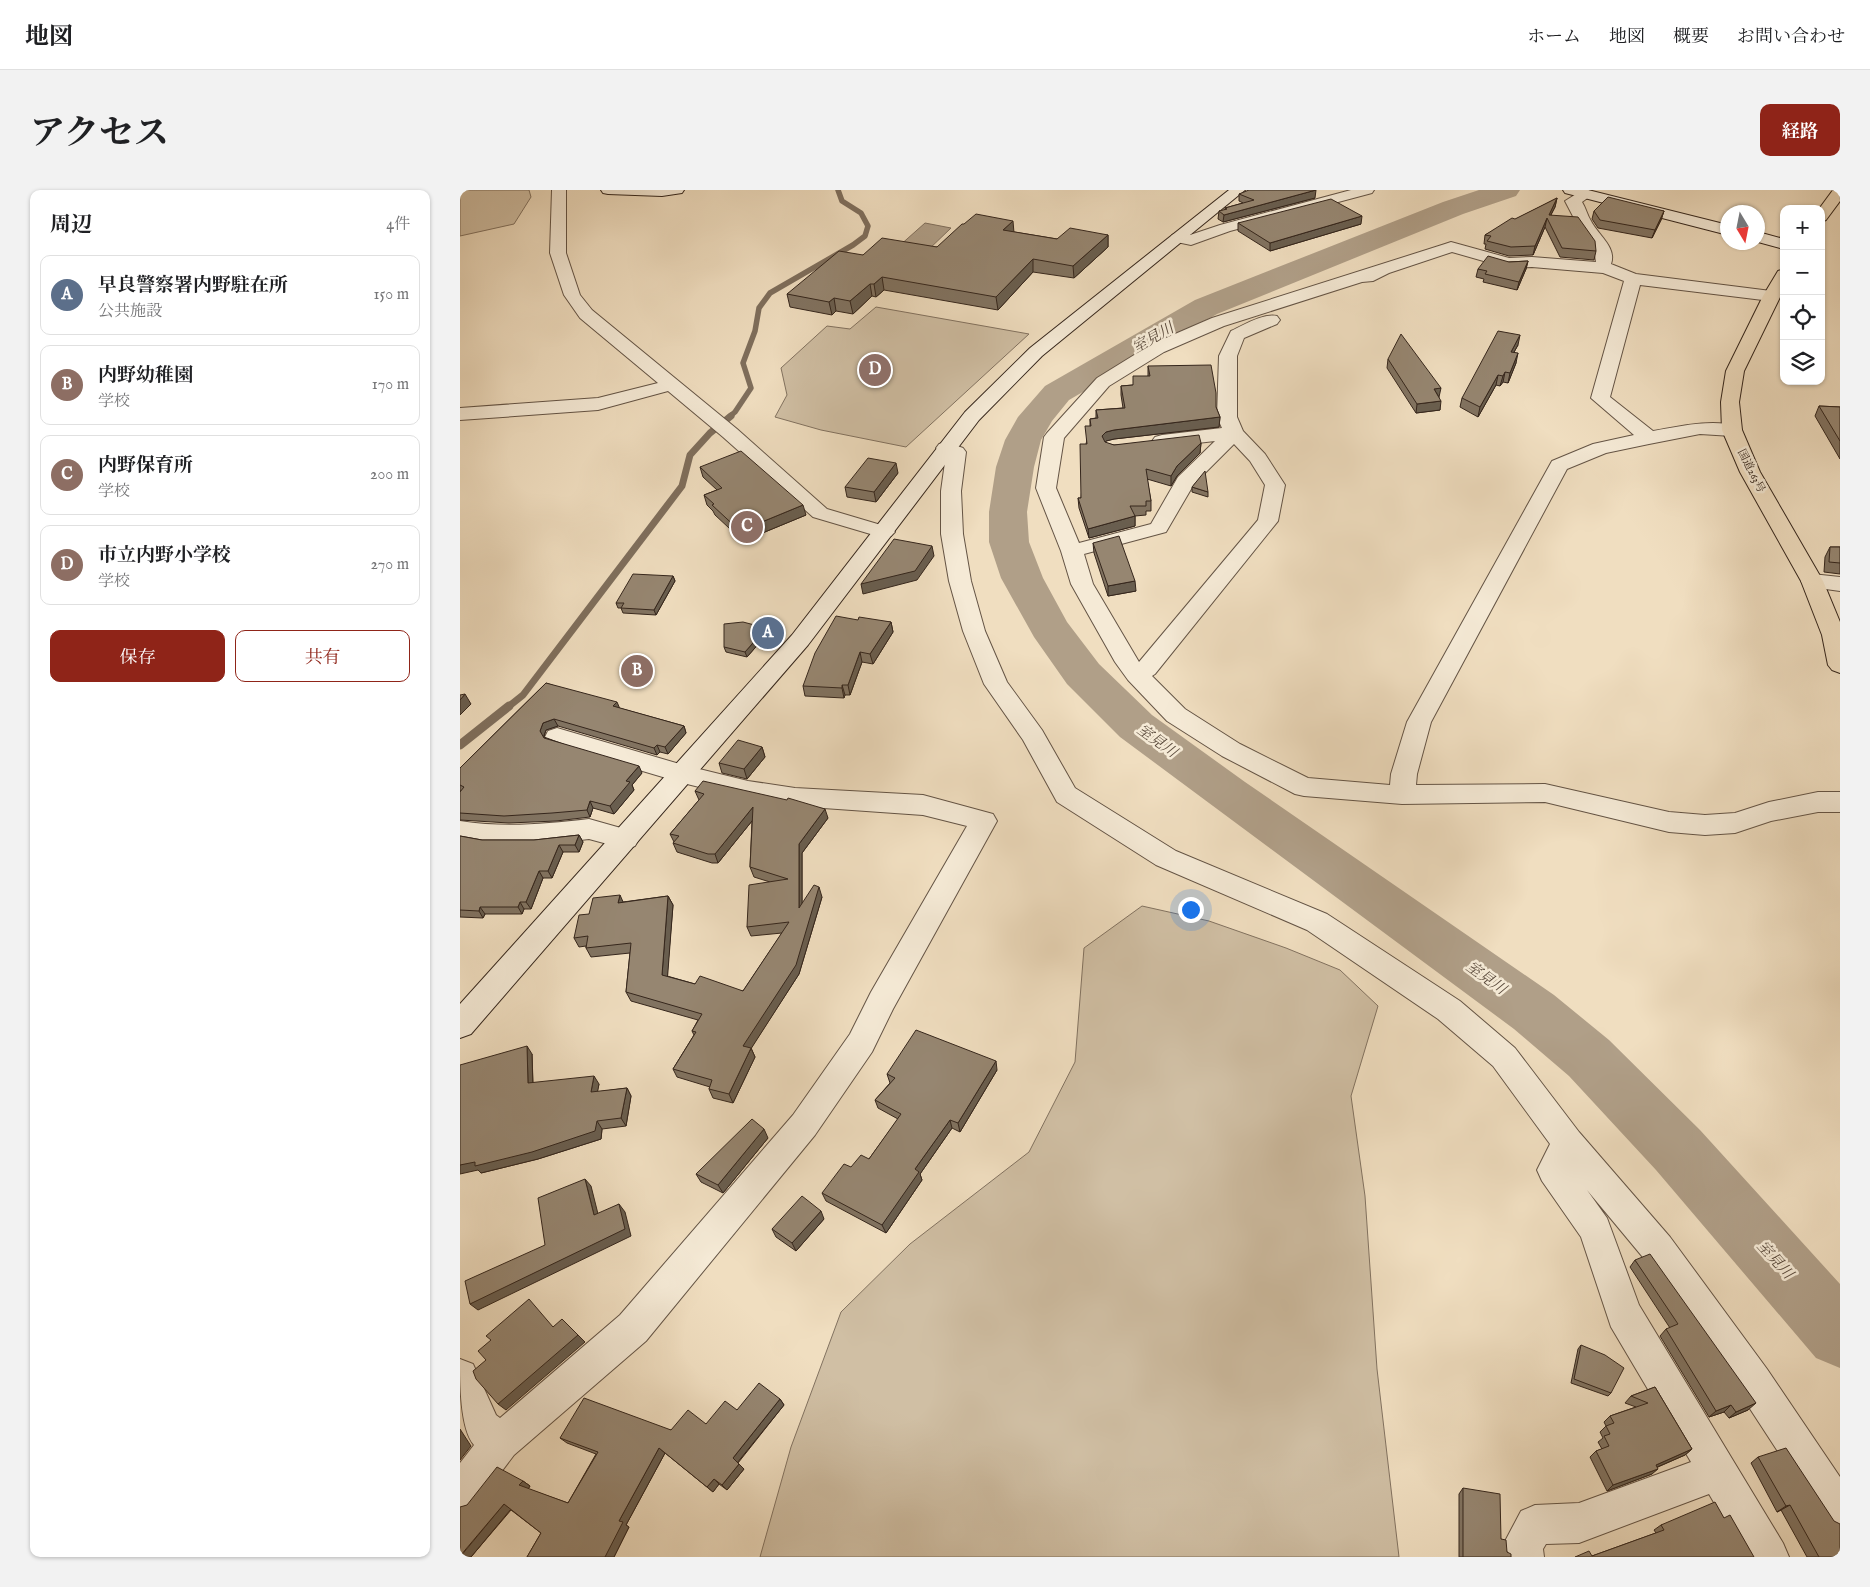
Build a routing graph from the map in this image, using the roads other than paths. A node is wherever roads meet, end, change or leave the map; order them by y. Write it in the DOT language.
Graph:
graph roads {
  1 [pos="560,190"];
  2 [pos="608,190"];
  3 [pos="677,190"];
  4 [pos="1238,190"];
  5 [pos="1367,190"];
  6 [pos="1570,190"];
  7 [pos="1840,191"];
  8 [pos="1590,193"];
  9 [pos="1825,212"];
  10 [pos="1720,228"];
  11 [pos="1178,238"];
  12 [pos="1765,239"];
  13 [pos="1780,243"];
  14 [pos="1601,268"];
  15 [pos="1383,270"];
  16 [pos="1633,279"];
  17 [pos="1780,281"];
  18 [pos="1771,296"];
  19 [pos="670,385"];
  20 [pos="460,414"];
  21 [pos="1732,430"];
  22 [pos="1234,433"];
  23 [pos="1649,438"];
  24 [pos="1142,444"];
  25 [pos="946,448"];
  26 [pos="884,532"];
  27 [pos="1072,551"];
  28 [pos="1812,581"];
  29 [pos="1840,584"];
  30 [pos="1840,665"];
  31 [pos="1136,674"];
  32 [pos="557,737"];
  33 [pos="683,774"];
  34 [pos="1402,795"];
  35 [pos="1840,802"];
  36 [pos="460,832"];
  37 [pos="626,839"];
  38 [pos="460,1026"];
  39 [pos="1568,1142"];
  40 [pos="460,1377"];
  41 [pos="501,1442"];
  42 [pos="1718,1471"];
  43 [pos="460,1494"];
  44 [pos="1840,1511"];
  45 [pos="1524,1557"];
  46 [pos="1769,1557"];
  1 -- 19 [label="street"];
  2 -- 3 [label="street"];
  4 -- 11 [label="street"];
  5 -- 11 [label="street"];
  6 -- 8 [label="street"];
  7 -- 9 [label="highway"];
  8 -- 10 [label="street"];
  8 -- 14 [label="street"];
  11 -- 25 [label="street"];
  12 -- 13 [label="street"];
  14 -- 15 [label="street"];
  14 -- 16 [label="street"];
  15 -- 22 [label="street"];
  15 -- 27 [label="street"];
  16 -- 18 [label="street"];
  16 -- 23 [label="street"];
  17 -- 18 [label="highway, 国道263号"];
  18 -- 21 [label="highway, 国道263号"];
  19 -- 20 [label="street"];
  19 -- 26 [label="street"];
  21 -- 23 [label="street"];
  21 -- 28 [label="highway, 国道263号"];
  22 -- 24 [label="street"];
  22 -- 27 [label="street"];
  22 -- 31 [label="street"];
  23 -- 34 [label="street"];
  25 -- 26 [label="street"];
  25 -- 39 [label="street"];
  26 -- 33 [label="street"];
  27 -- 31 [label="street"];
  28 -- 29 [label="street"];
  28 -- 30 [label="highway, 国道263号"];
  31 -- 34 [label="street"];
  32 -- 33 [label="street"];
  33 -- 37 [label="street"];
  33 -- 41 [label="street"];
  34 -- 35 [label="street"];
  36 -- 37 [label="street"];
  37 -- 38 [label="street"];
  39 -- 42 [label="street"];
  39 -- 44 [label="street"];
  40 -- 41 [label="street"];
  41 -- 43 [label="street"];
  42 -- 45 [label="street"];
  42 -- 46 [label="street"];
}
